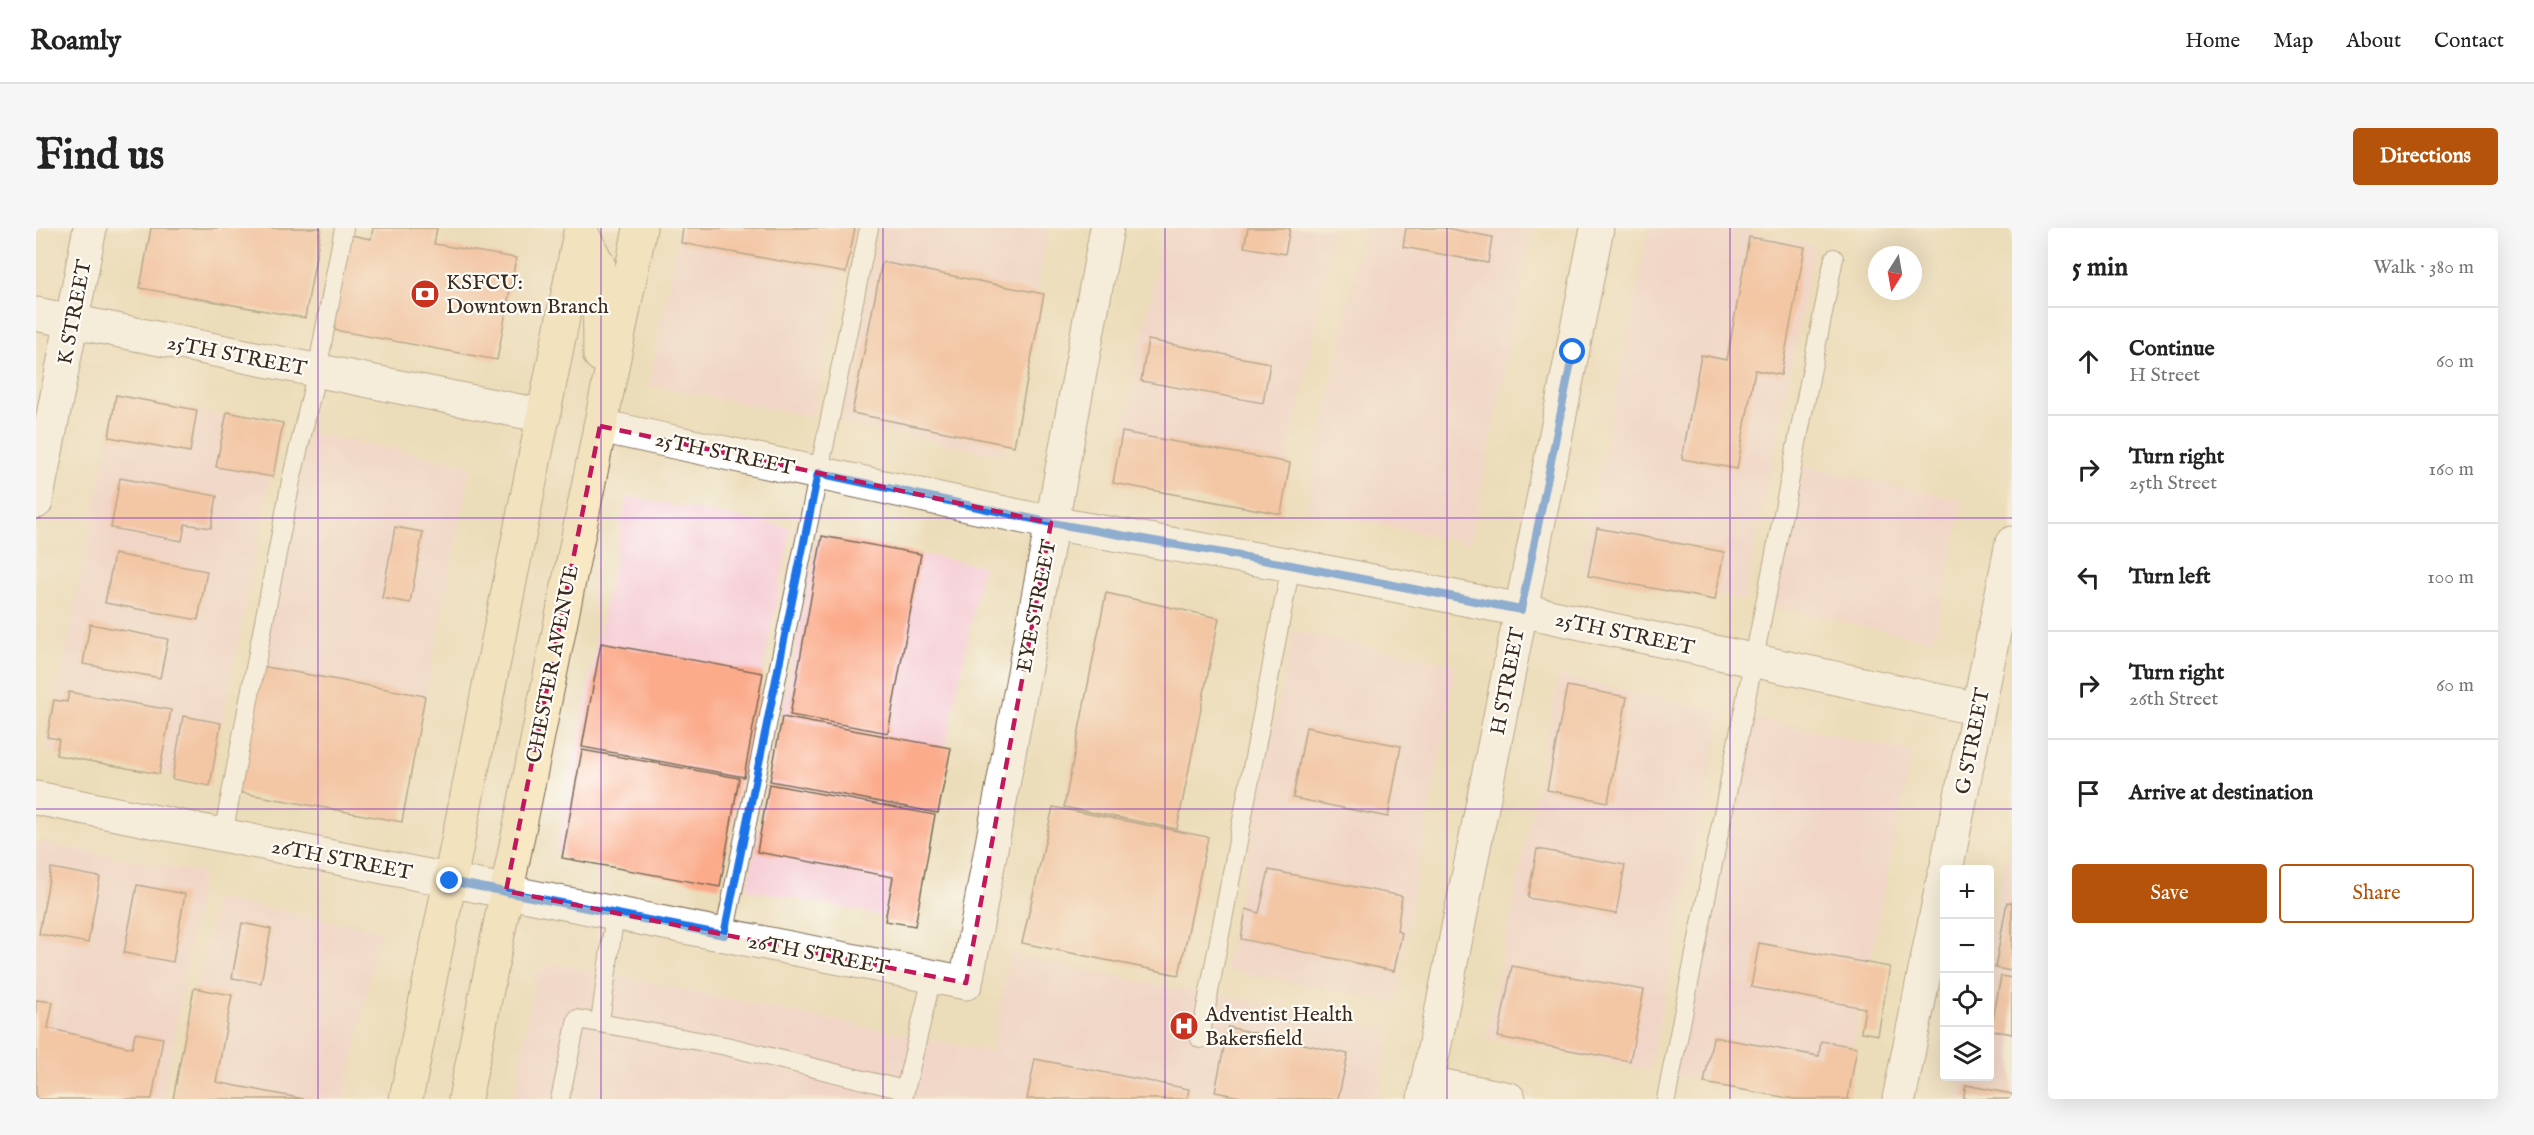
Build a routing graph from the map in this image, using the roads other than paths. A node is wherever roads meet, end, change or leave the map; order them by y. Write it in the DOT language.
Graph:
graph roads {
  1 [pos="90,228"];
  2 [pos="344,228"];
  3 [pos="640,228"];
  4 [pos="869,228"];
  5 [pos="1107,228"];
  6 [pos="1597,228"];
  7 [pos="575,229"];
  8 [pos="1834,258"];
  9 [pos="36,314"];
  10 [pos="72,321"];
  11 [pos="317,371"];
  12 [pos="543,416"];
  13 [pos="600,426"];
  14 [pos="818,473"];
  15 [pos="36,502"];
  16 [pos="1052,523"];
  17 [pos="2012,543"];
  18 [pos="1291,565"];
  19 [pos="1521,610"];
  20 [pos="1753,660"];
  21 [pos="1978,709"];
  22 [pos="36,798"];
  23 [pos="223,835"];
  24 [pos="1947,865"];
  25 [pos="450,881"];
  26 [pos="506,891"];
  27 [pos="1940,896"];
  28 [pos="615,913"];
  29 [pos="724,935"];
  30 [pos="932,977"];
  31 [pos="966,983"];
  32 [pos="600,1022"];
  33 [pos="1200,1040"];
  34 [pos="1426,1091"];
  35 [pos="903,1095"];
  36 [pos="406,1099"];
  37 [pos="465,1099"];
  38 [pos="560,1099"];
  39 [pos="1509,1099"];
  40 [pos="1666,1099"];
  41 [pos="1899,1099"];
  1 -- 10 [label="street, K STREET"];
  2 -- 11 [label="lane"];
  3 -- 13 [label="main road, CHESTER AVENUE"];
  4 -- 14 [label="lane"];
  5 -- 16 [label="street, EYE STREET"];
  6 -- 19 [label="street, H STREET"];
  7 -- 12 [label="main road"];
  7 -- 13 [label="main road"];
  8 -- 20 [label="lane"];
  9 -- 10 [label="street, 25TH STREET"];
  10 -- 11 [label="street, 25TH STREET"];
  10 -- 15 [label="street, K STREET"];
  11 -- 12 [label="street, 25TH STREET"];
  11 -- 23 [label="lane"];
  12 -- 25 [label="main road"];
  13 -- 14 [label="street, 25TH STREET"];
  13 -- 26 [label="main road, CHESTER AVENUE"];
  14 -- 16 [label="street, 25TH STREET"];
  14 -- 29 [label="lane"];
  16 -- 18 [label="street, 25TH STREET"];
  16 -- 31 [label="street, EYE STREET"];
  17 -- 21 [label="street, G STREET"];
  18 -- 19 [label="street, 25TH STREET"];
  18 -- 33 [label="lane"];
  19 -- 20 [label="street, 25TH STREET"];
  19 -- 34 [label="street, H STREET"];
  20 -- 21 [label="street, 25TH STREET"];
  20 -- 40 [label="lane"];
  21 -- 24 [label="street, G STREET"];
  22 -- 23 [label="street, 26TH STREET"];
  23 -- 25 [label="street, 26TH STREET"];
  25 -- 26 [label="street, 26TH STREET"];
  25 -- 36 [label="main road"];
  26 -- 28 [label="street, 26TH STREET"];
  26 -- 37 [label="main road, CHESTER AVENUE"];
  27 -- 41 [label="street"];
  28 -- 29 [label="street, 26TH STREET"];
  28 -- 32 [label="lane"];
  29 -- 30 [label="street, 26TH STREET"];
  30 -- 31 [label="street, 26TH STREET"];
  30 -- 35 [label="lane"];
  32 -- 35 [label="lane"];
  32 -- 38 [label="lane"];
  34 -- 39 [label="street"];
}
